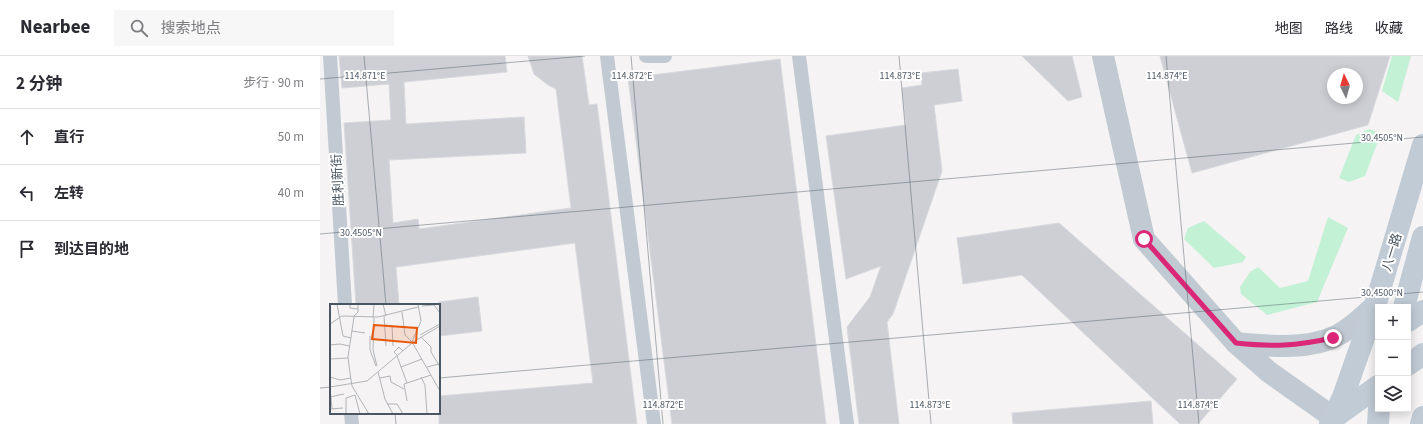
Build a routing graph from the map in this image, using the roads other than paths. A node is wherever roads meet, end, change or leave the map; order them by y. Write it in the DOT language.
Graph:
graph roads {
  1 [pos="330,56"];
  2 [pos="607,56"];
  3 [pos="646,56"];
  4 [pos="665,56"];
  5 [pos="799,56"];
  6 [pos="1103,56"];
  7 [pos="1423,145"];
  8 [pos="1423,237"];
  9 [pos="345,304"];
  10 [pos="1376,304"];
  11 [pos="1405,304"];
  12 [pos="1375,306"];
  13 [pos="1423,311"];
  14 [pos="1411,319"];
  15 [pos="1375,342"];
  16 [pos="1236,343"];
  17 [pos="1359,353"];
  18 [pos="1423,354"];
  19 [pos="1411,362"];
  20 [pos="1375,389"];
  21 [pos="1379,412"];
  22 [pos="351,414"];
  23 [pos="1423,417"];
  24 [pos="1335,422"];
  25 [pos="352,424"];
  26 [pos="654,424"];
  27 [pos="847,424"];
  28 [pos="1378,424"];
  29 [pos="1421,424"];
  1 -- 9 [label="street, 胜利新街"];
  2 -- 26 [label="street"];
  3 -- 4 [label="street"];
  5 -- 27 [label="street"];
  6 -- 16 [label="street"];
  7 -- 10 [label="main road, 八一路"];
  8 -- 11 [label="main road, 八一路"];
  12 -- 16 [label="street"];
  12 -- 17 [label="main road, 八一路"];
  13 -- 14 [label="main road"];
  15 -- 17 [label="main road"];
  16 -- 24 [label="street"];
  17 -- 24 [label="main road, 八一路"];
  18 -- 19 [label="main road"];
  20 -- 24 [label="main road"];
  21 -- 28 [label="main road"];
  22 -- 25 [label="street"];
  23 -- 29 [label="main road"];
}
